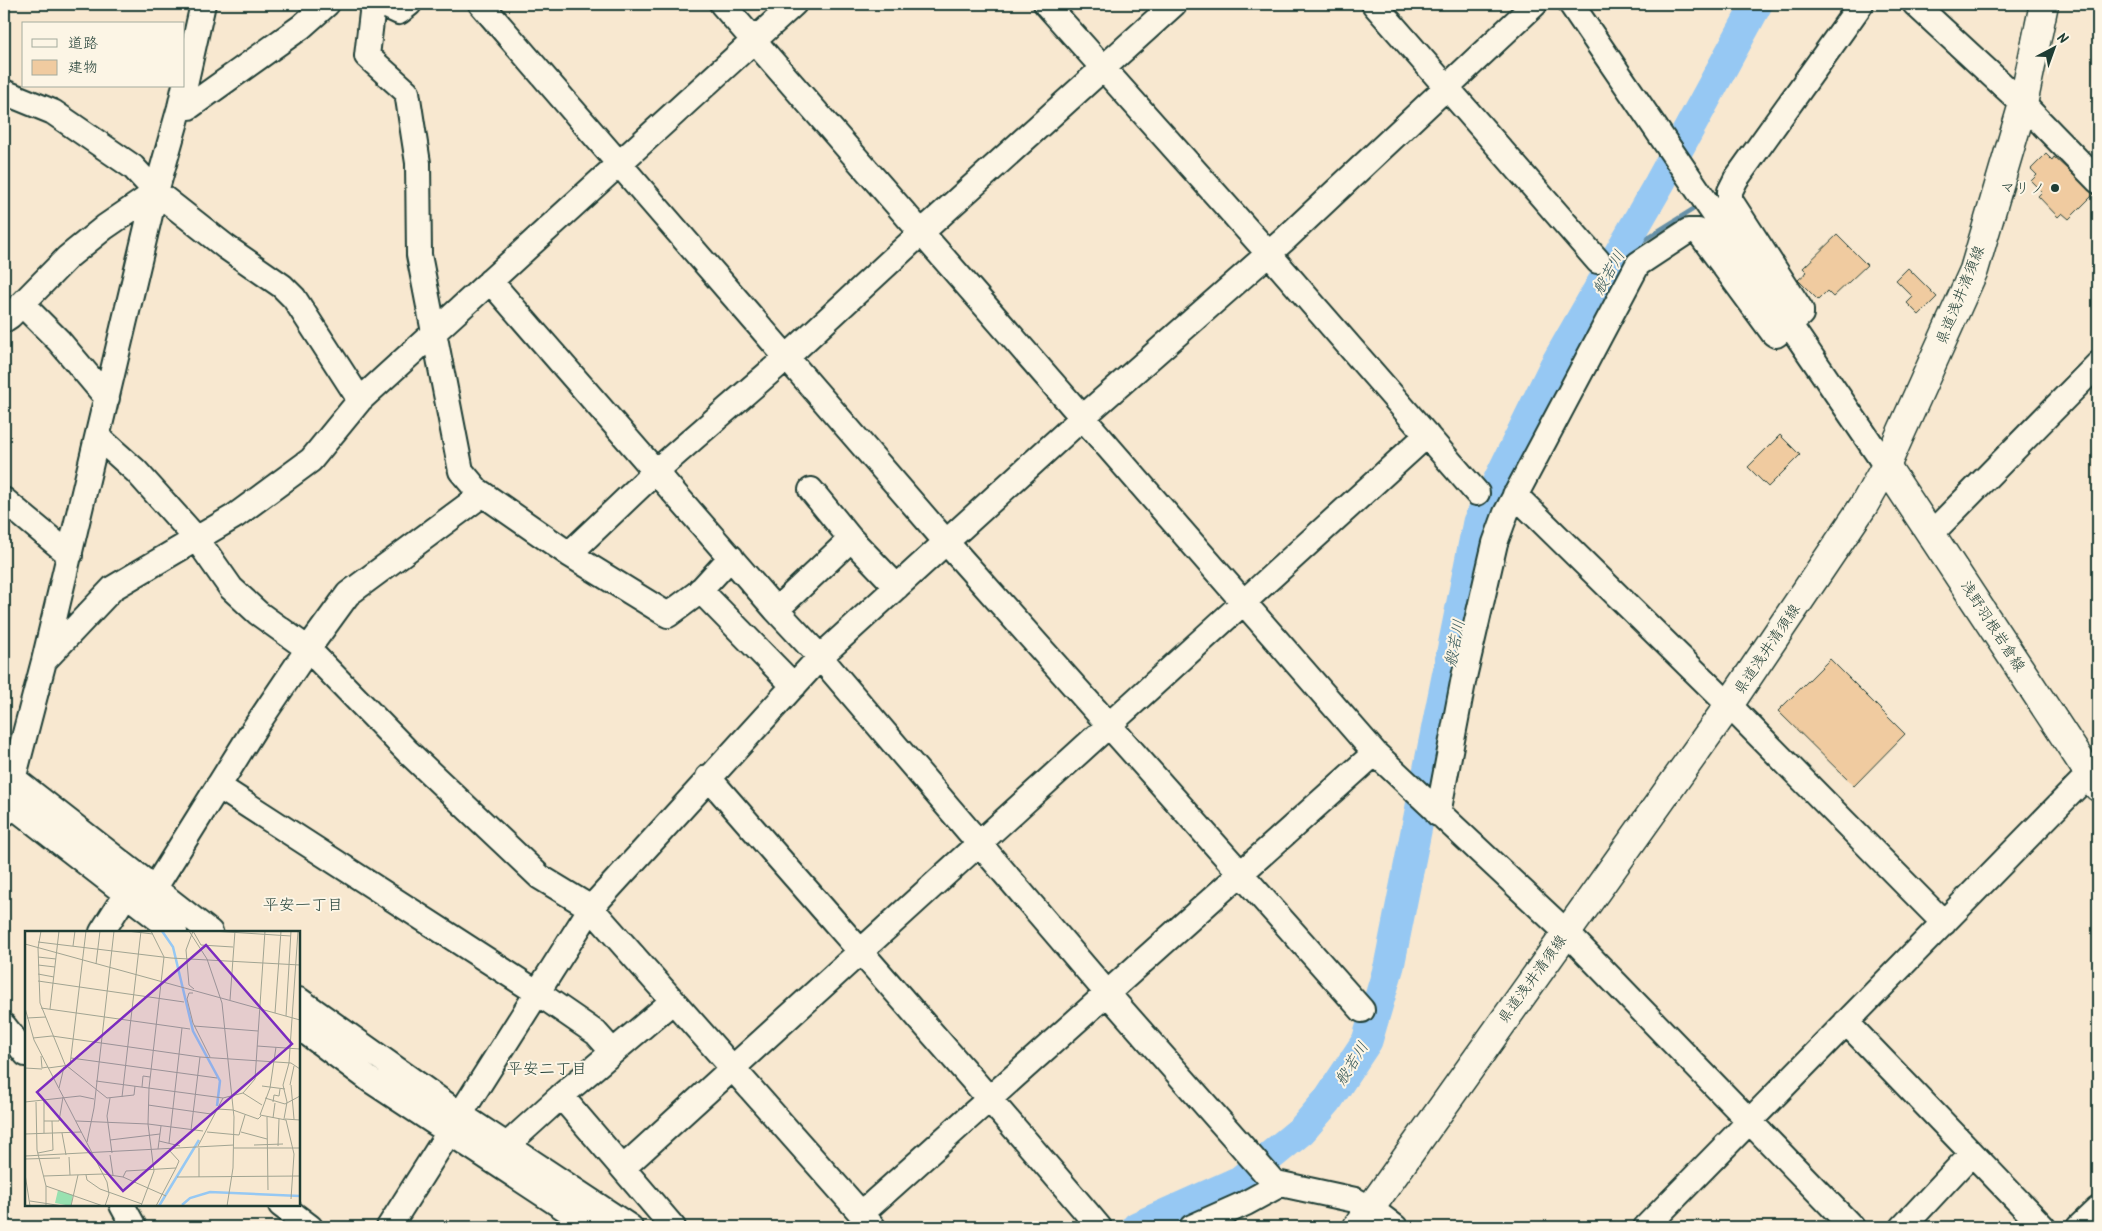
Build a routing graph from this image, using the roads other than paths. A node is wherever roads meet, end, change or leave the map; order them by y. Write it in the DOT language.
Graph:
graph roads {
  1 [pos="203,4"];
  2 [pos="328,4"];
  3 [pos="374,4"];
  4 [pos="382,4"];
  5 [pos="409,4"];
  6 [pos="481,4"];
  7 [pos="722,4"];
  8 [pos="794,4"];
  9 [pos="1046,4"];
  10 [pos="1174,4"];
  11 [pos="1374,4"];
  12 [pos="1535,4"];
  13 [pos="1571,4"];
  14 [pos="1861,4"];
  15 [pos="1915,4"];
  16 [pos="2044,4"];
  17 [pos="754,40"];
  18 [pos="1102,68"];
  19 [pos="185,85"];
  20 [pos="184,88"];
  21 [pos="1447,88"];
  22 [pos="4,92"];
  23 [pos="2023,104"];
  24 [pos="180,107"];
  25 [pos="619,163"];
  26 [pos="2098,181"];
  27 [pos="156,192"];
  28 [pos="922,232"];
  29 [pos="1269,254"];
  30 [pos="1598,262"];
  31 [pos="490,281"];
  32 [pos="22,304"];
  33 [pos="4,320"];
  34 [pos="1789,324"];
  35 [pos="433,333"];
  36 [pos="787,357"];
  37 [pos="2098,364"];
  38 [pos="107,398"];
  39 [pos="360,400"];
  40 [pos="1082,418"];
  41 [pos="1427,435"];
  42 [pos="98,436"];
  43 [pos="1886,466"];
  44 [pos="656,471"];
  45 [pos="812,490"];
  46 [pos="1477,493"];
  47 [pos="483,494"];
  48 [pos="1515,495"];
  49 [pos="4,500"];
  50 [pos="1932,534"];
  51 [pos="196,538"];
  52 [pos="852,539"];
  53 [pos="947,543"];
  54 [pos="569,554"];
  55 [pos="70,555"];
  56 [pos="731,557"];
  57 [pos="897,587"];
  58 [pos="700,590"];
  59 [pos="1244,602"];
  60 [pos="776,610"];
  61 [pos="308,649"];
  62 [pos="820,657"];
  63 [pos="44,661"];
  64 [pos="794,686"];
  65 [pos="1729,704"];
  66 [pos="1108,726"];
  67 [pos="1375,752"];
  68 [pos="2095,775"];
  69 [pos="708,777"];
  70 [pos="218,786"];
  71 [pos="6,792"];
  72 [pos="1438,814"];
  73 [pos="978,843"];
  74 [pos="1240,875"];
  75 [pos="154,889"];
  76 [pos="126,894"];
  77 [pos="591,908"];
  78 [pos="1944,922"];
  79 [pos="103,931"];
  80 [pos="173,931"];
  81 [pos="209,931"];
  82 [pos="1566,932"];
  83 [pos="859,952"];
  84 [pos="538,993"];
  85 [pos="1107,993"];
  86 [pos="300,1001"];
  87 [pos="674,1001"];
  88 [pos="1362,1010"];
  89 [pos="1846,1022"];
  90 [pos="4,1026"];
  91 [pos="300,1028"];
  92 [pos="613,1052"];
  93 [pos="25,1053"];
  94 [pos="732,1068"];
  95 [pos="561,1096"];
  96 [pos="991,1098"];
  97 [pos="1748,1122"];
  98 [pos="456,1124"];
  99 [pos="507,1145"];
  100 [pos="1972,1154"];
  101 [pos="623,1168"];
  102 [pos="1277,1186"];
  103 [pos="123,1206"];
  104 [pos="283,1206"];
  105 [pos="2098,1209"];
  106 [pos="1363,1218"];
  107 [pos="867,1221"];
  108 [pos="585,1225"];
  109 [pos="134,1227"];
  110 [pos="310,1227"];
  111 [pos="389,1227"];
  112 [pos="630,1227"];
  113 [pos="673,1227"];
  114 [pos="1099,1227"];
  115 [pos="1192,1227"];
  116 [pos="1395,1227"];
  117 [pos="1646,1227"];
  118 [pos="1852,1227"];
  119 [pos="1903,1227"];
  120 [pos="2043,1227"];
  121 [pos="2079,1227"];
  1 -- 19 [label="street"];
  2 -- 24 [label="street"];
  3 -- 35 [label="street"];
  4 -- 5 [label="street"];
  6 -- 25 [label="street"];
  7 -- 17 [label="street"];
  8 -- 17 [label="street"];
  9 -- 18 [label="street"];
  10 -- 18 [label="street"];
  11 -- 21 [label="street"];
  12 -- 21 [label="street"];
  13 -- 34 [label="street"];
  14 -- 34 [label="street"];
  15 -- 23 [label="street"];
  16 -- 23 [label="main road, 県道浅井清須線"];
  17 -- 25 [label="street"];
  17 -- 28 [label="street"];
  18 -- 28 [label="street"];
  18 -- 29 [label="street"];
  20 -- 24 [label="street"];
  21 -- 29 [label="street"];
  21 -- 30 [label="street"];
  22 -- 27 [label="street"];
  23 -- 26 [label="street"];
  23 -- 43 [label="main road, 県道浅井清須線"];
  24 -- 27 [label="street"];
  25 -- 31 [label="street"];
  25 -- 36 [label="street"];
  27 -- 32 [label="street"];
  27 -- 38 [label="street"];
  27 -- 39 [label="street"];
  28 -- 36 [label="street"];
  28 -- 40 [label="street"];
  29 -- 40 [label="street"];
  29 -- 41 [label="street"];
  31 -- 35 [label="street"];
  31 -- 44 [label="street"];
  32 -- 33 [label="street"];
  32 -- 38 [label="street"];
  34 -- 43 [label="street"];
  34 -- 48 [label="street"];
  35 -- 39 [label="street"];
  35 -- 47 [label="street"];
  36 -- 44 [label="street"];
  36 -- 53 [label="street"];
  37 -- 50 [label="street"];
  38 -- 42 [label="street"];
  39 -- 51 [label="street"];
  40 -- 53 [label="street"];
  40 -- 59 [label="street"];
  41 -- 46 [label="street"];
  41 -- 59 [label="street"];
  42 -- 51 [label="street"];
  42 -- 55 [label="street"];
  43 -- 50 [label="main road, 浅野羽根岩倉線"];
  43 -- 65 [label="main road, 県道浅井清須線"];
  44 -- 54 [label="street"];
  44 -- 56 [label="street"];
  45 -- 52 [label="street"];
  47 -- 54 [label="street"];
  47 -- 61 [label="street"];
  48 -- 65 [label="street"];
  48 -- 72 [label="street"];
  49 -- 55 [label="street"];
  50 -- 68 [label="main road, 浅野羽根岩倉線"];
  51 -- 61 [label="street"];
  51 -- 63 [label="street"];
  52 -- 57 [label="street"];
  52 -- 60 [label="street"];
  53 -- 57 [label="street"];
  53 -- 66 [label="street"];
  54 -- 58 [label="street"];
  55 -- 63 [label="street"];
  56 -- 58 [label="street"];
  56 -- 60 [label="street"];
  57 -- 62 [label="street"];
  58 -- 64 [label="street"];
  59 -- 66 [label="street"];
  59 -- 67 [label="street"];
  60 -- 62 [label="street"];
  61 -- 70 [label="street"];
  61 -- 77 [label="street"];
  62 -- 64 [label="street"];
  62 -- 73 [label="street"];
  63 -- 71 [label="street"];
  64 -- 69 [label="street"];
  65 -- 78 [label="street"];
  65 -- 82 [label="main road, 県道浅井清須線"];
  66 -- 73 [label="street"];
  66 -- 74 [label="street"];
  67 -- 72 [label="street"];
  67 -- 74 [label="street"];
  68 -- 78 [label="street"];
  69 -- 77 [label="street"];
  69 -- 83 [label="street"];
  70 -- 75 [label="street"];
  70 -- 84 [label="street"];
  71 -- 75 [label="street"];
  71 -- 76 [label="street"];
  72 -- 82 [label="street"];
  73 -- 83 [label="street"];
  73 -- 85 [label="street"];
  74 -- 85 [label="street"];
  74 -- 88 [label="street"];
  75 -- 81 [label="street"];
  76 -- 79 [label="street"];
  76 -- 80 [label="street"];
  77 -- 84 [label="street"];
  77 -- 87 [label="street"];
  78 -- 89 [label="street"];
  82 -- 97 [label="street"];
  82 -- 106 [label="main road, 県道浅井清須線"];
  83 -- 94 [label="street"];
  83 -- 96 [label="street"];
  84 -- 92 [label="street"];
  84 -- 98 [label="street"];
  85 -- 96 [label="street"];
  85 -- 102 [label="street"];
  86 -- 98 [label="street"];
  87 -- 92 [label="street"];
  87 -- 94 [label="street"];
  89 -- 97 [label="street"];
  89 -- 100 [label="street"];
  90 -- 93 [label="street"];
  91 -- 98 [label="street"];
  92 -- 95 [label="street"];
  94 -- 101 [label="street"];
  94 -- 107 [label="street"];
  95 -- 99 [label="street"];
  95 -- 101 [label="street"];
  96 -- 107 [label="street"];
  96 -- 114 [label="street"];
  97 -- 117 [label="street"];
  97 -- 118 [label="street"];
  98 -- 99 [label="street"];
  98 -- 108 [label="street"];
  98 -- 111 [label="street"];
  99 -- 112 [label="street"];
  100 -- 119 [label="street"];
  100 -- 120 [label="street"];
  101 -- 113 [label="street"];
  102 -- 106 [label="street"];
  102 -- 115 [label="street"];
  103 -- 109 [label="street"];
  104 -- 110 [label="street"];
  105 -- 121 [label="street"];
  106 -- 116 [label="street"];
}
